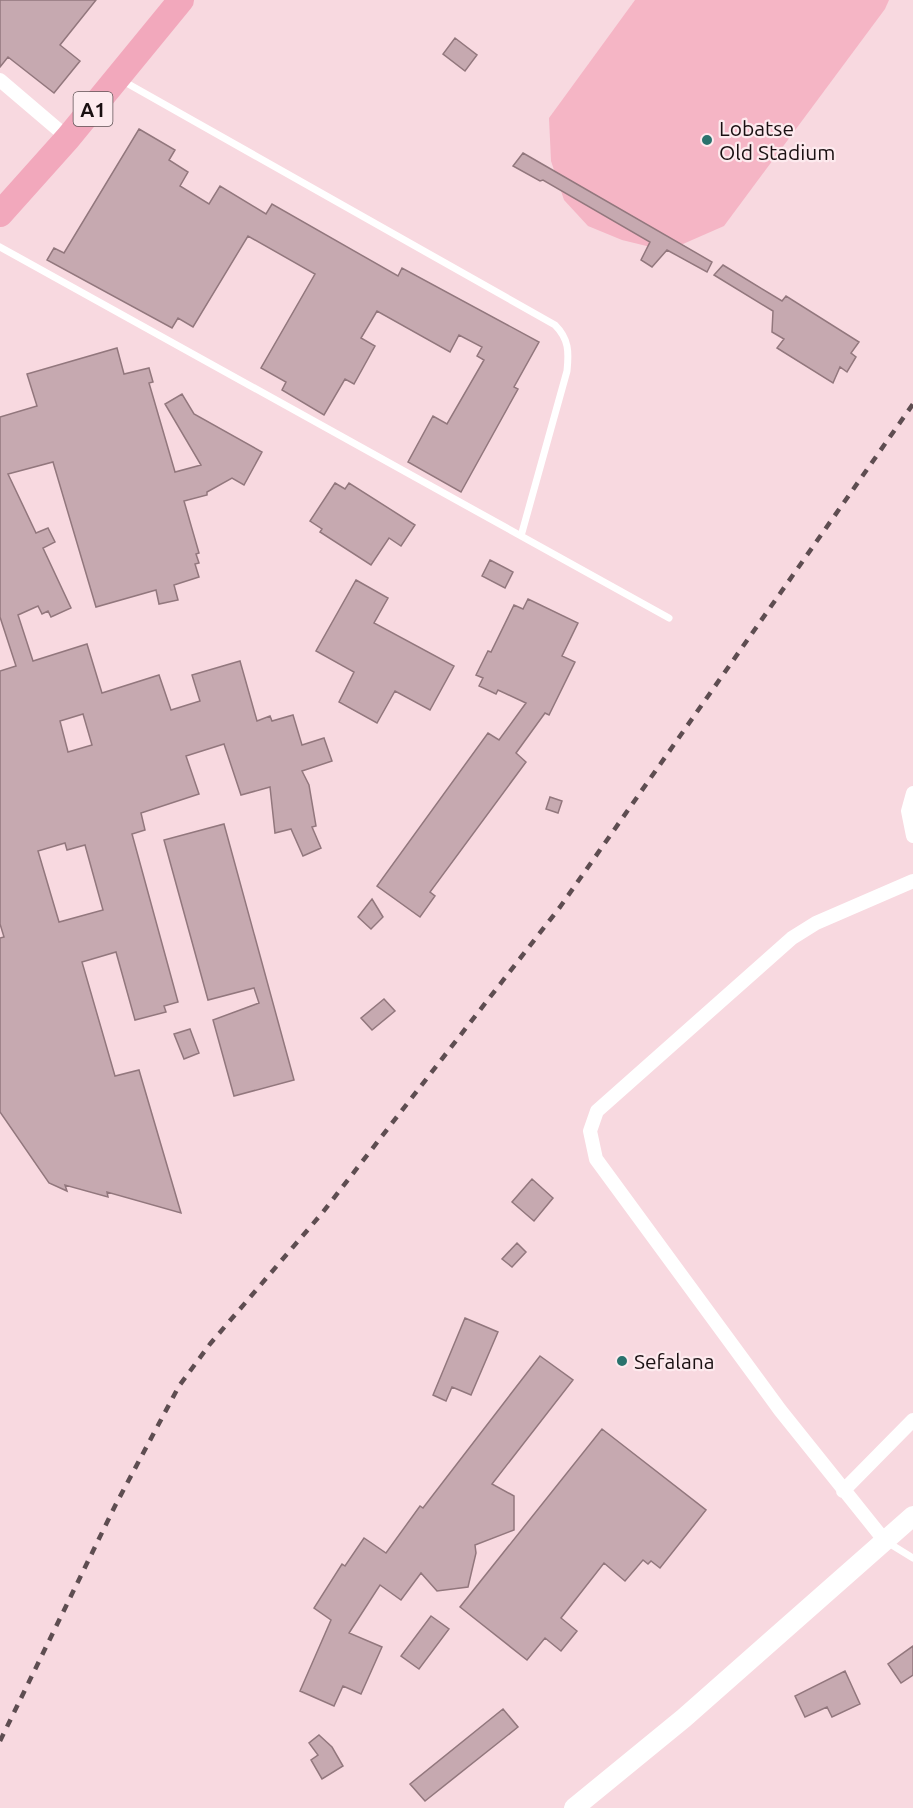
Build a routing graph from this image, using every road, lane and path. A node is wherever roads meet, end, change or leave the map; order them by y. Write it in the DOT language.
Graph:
graph roads {
  1 [pos="181,0"];
  2 [pos="118,78"];
  3 [pos="0,80"];
  4 [pos="68,138"];
  5 [pos="0,214"];
  6 [pos="0,247"];
  7 [pos="521,536"];
  8 [pos="669,618"];
  9 [pos="913,792"];
  10 [pos="913,836"];
  11 [pos="913,881"];
  12 [pos="913,1420"];
  13 [pos="843,1491"];
  14 [pos="913,1516"];
  15 [pos="885,1541"];
  16 [pos="913,1558"];
  17 [pos="574,1808"];
  1 -- 2 [label="highway, A1"];
  2 -- 4 [label="highway, A1"];
  2 -- 7 [label="lane"];
  3 -- 4 [label="street"];
  4 -- 5 [label="highway, A1"];
  6 -- 7 [label="lane"];
  7 -- 8 [label="lane"];
  9 -- 10 [label="street"];
  11 -- 13 [label="street"];
  12 -- 13 [label="street"];
  13 -- 15 [label="street"];
  14 -- 15 [label="main road"];
  15 -- 16 [label="lane"];
  15 -- 17 [label="main road"];
}
